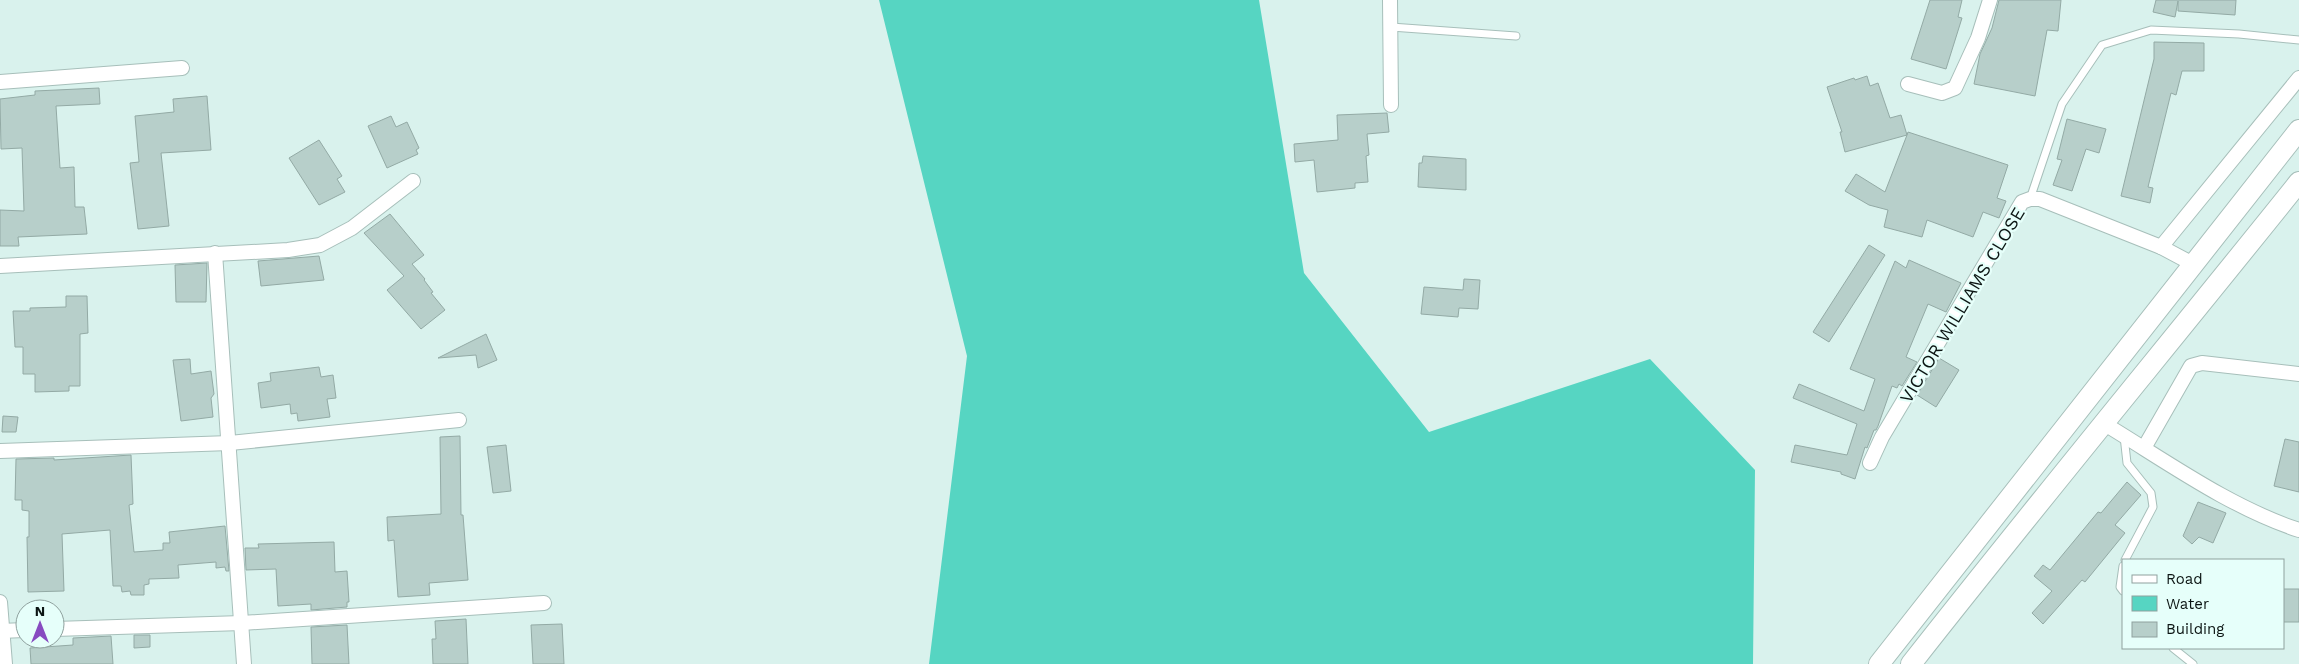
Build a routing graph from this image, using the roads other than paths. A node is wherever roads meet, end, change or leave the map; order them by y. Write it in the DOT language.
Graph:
graph roads {
  1 [pos="1390,0"];
  2 [pos="1990,0"];
  3 [pos="1391,27"];
  4 [pos="1516,36"];
  5 [pos="2299,40"];
  6 [pos="182,68"];
  7 [pos="2299,78"];
  8 [pos="0,82"];
  9 [pos="1908,84"];
  10 [pos="1391,105"];
  11 [pos="2299,130"];
  12 [pos="414,181"];
  13 [pos="2299,182"];
  14 [pos="2030,198"];
  15 [pos="2161,247"];
  16 [pos="215,253"];
  17 [pos="2193,264"];
  18 [pos="0,266"];
  19 [pos="2299,374"];
  20 [pos="459,420"];
  21 [pos="2103,423"];
  22 [pos="2124,436"];
  23 [pos="230,443"];
  24 [pos="2144,448"];
  25 [pos="0,451"];
  26 [pos="1870,463"];
  27 [pos="2299,530"];
  28 [pos="2127,559"];
  29 [pos="2122,573"];
  30 [pos="2122,589"];
  31 [pos="0,602"];
  32 [pos="544,603"];
  33 [pos="242,623"];
  34 [pos="65,629"];
  35 [pos="15,630"];
  36 [pos="1,631"];
  37 [pos="2174,649"];
  38 [pos="5,664"];
  39 [pos="244,664"];
  40 [pos="1879,664"];
  41 [pos="1911,664"];
  42 [pos="2193,664"];
  1 -- 3 [label="street"];
  2 -- 9 [label="street"];
  3 -- 4 [label="lane"];
  3 -- 10 [label="street"];
  5 -- 14 [label="lane"];
  6 -- 8 [label="street"];
  7 -- 15 [label="street"];
  11 -- 17 [label="main road"];
  12 -- 16 [label="street"];
  13 -- 21 [label="main road"];
  14 -- 15 [label="street, VICTOR WILLIAMS CLOSE"];
  14 -- 26 [label="street, VICTOR WILLIAMS CLOSE"];
  15 -- 17 [label="street, VICTOR WILLIAMS CLOSE"];
  16 -- 18 [label="street"];
  16 -- 23 [label="street"];
  17 -- 40 [label="main road"];
  19 -- 24 [label="street"];
  20 -- 23 [label="street"];
  21 -- 22 [label="street"];
  21 -- 41 [label="main road"];
  22 -- 24 [label="street"];
  22 -- 28 [label="lane"];
  23 -- 25 [label="street"];
  23 -- 33 [label="street"];
  24 -- 27 [label="street"];
  29 -- 30 [label="lane"];
  31 -- 36 [label="street"];
  32 -- 33 [label="street"];
  33 -- 34 [label="street"];
  33 -- 39 [label="street"];
  35 -- 36 [label="street"];
  36 -- 38 [label="street"];
  37 -- 42 [label="lane"];
}
